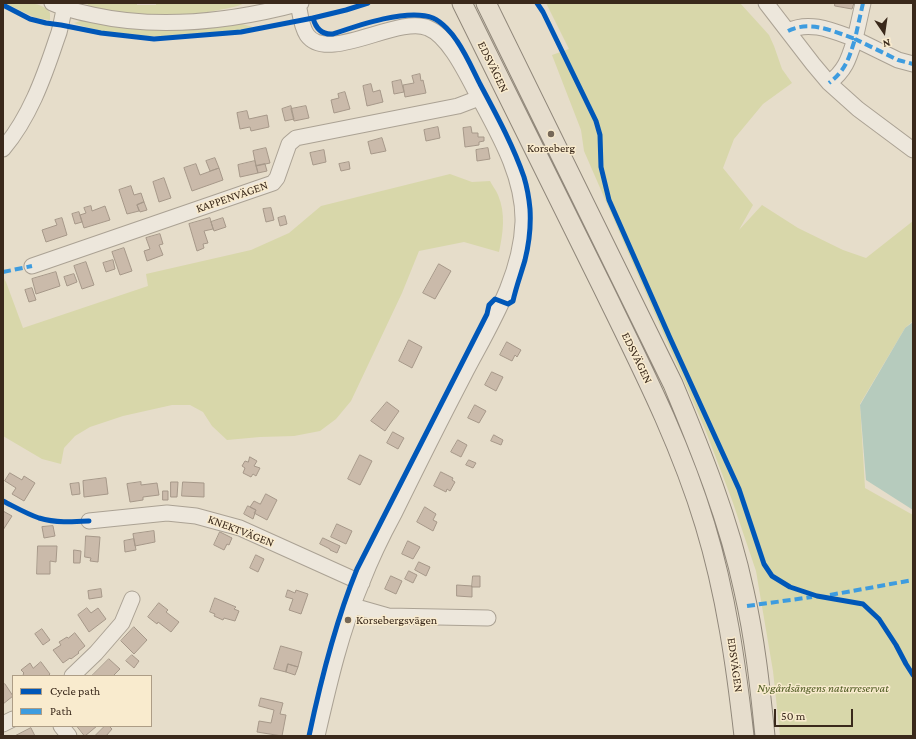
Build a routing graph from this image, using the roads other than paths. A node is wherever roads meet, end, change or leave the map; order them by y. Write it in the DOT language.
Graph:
graph roads {
  1 [pos="268,3"];
  2 [pos="299,3"];
  3 [pos="462,3"];
  4 [pos="486,3"];
  5 [pos="766,3"];
  6 [pos="864,3"];
  7 [pos="61,5"];
  8 [pos="214,20"];
  9 [pos="788,31"];
  10 [pos="854,39"];
  11 [pos="913,64"];
  12 [pos="829,83"];
  13 [pos="479,98"];
  14 [pos="3,149"];
  15 [pos="913,150"];
  16 [pos="32,266"];
  17 [pos="89,521"];
  18 [pos="362,583"];
  19 [pos="132,599"];
  20 [pos="353,606"];
  21 [pos="488,618"];
  22 [pos="73,675"];
  23 [pos="12,720"];
  24 [pos="3,724"];
  25 [pos="62,727"];
  26 [pos="69,736"];
  27 [pos="317,736"];
  28 [pos="744,736"];
  29 [pos="765,736"];
  1 -- 8 [label="street"];
  2 -- 8 [label="street"];
  2 -- 13 [label="street"];
  3 -- 28 [label="main road, EDSVÄGEN"];
  4 -- 29 [label="main road, EDSVÄGEN"];
  5 -- 9 [label="street"];
  6 -- 10 [label="street"];
  7 -- 8 [label="street"];
  7 -- 14 [label="street"];
  9 -- 10 [label="street"];
  9 -- 12 [label="street"];
  10 -- 11 [label="street"];
  10 -- 12 [label="street"];
  12 -- 15 [label="street"];
  13 -- 16 [label="street, KAPPENVÄGEN"];
  13 -- 18 [label="street"];
  17 -- 18 [label="street, KNEKTVÄGEN"];
  18 -- 20 [label="street"];
  19 -- 22 [label="street"];
  20 -- 21 [label="street"];
  20 -- 27 [label="street"];
  23 -- 24 [label="street"];
  25 -- 26 [label="street"];
}
